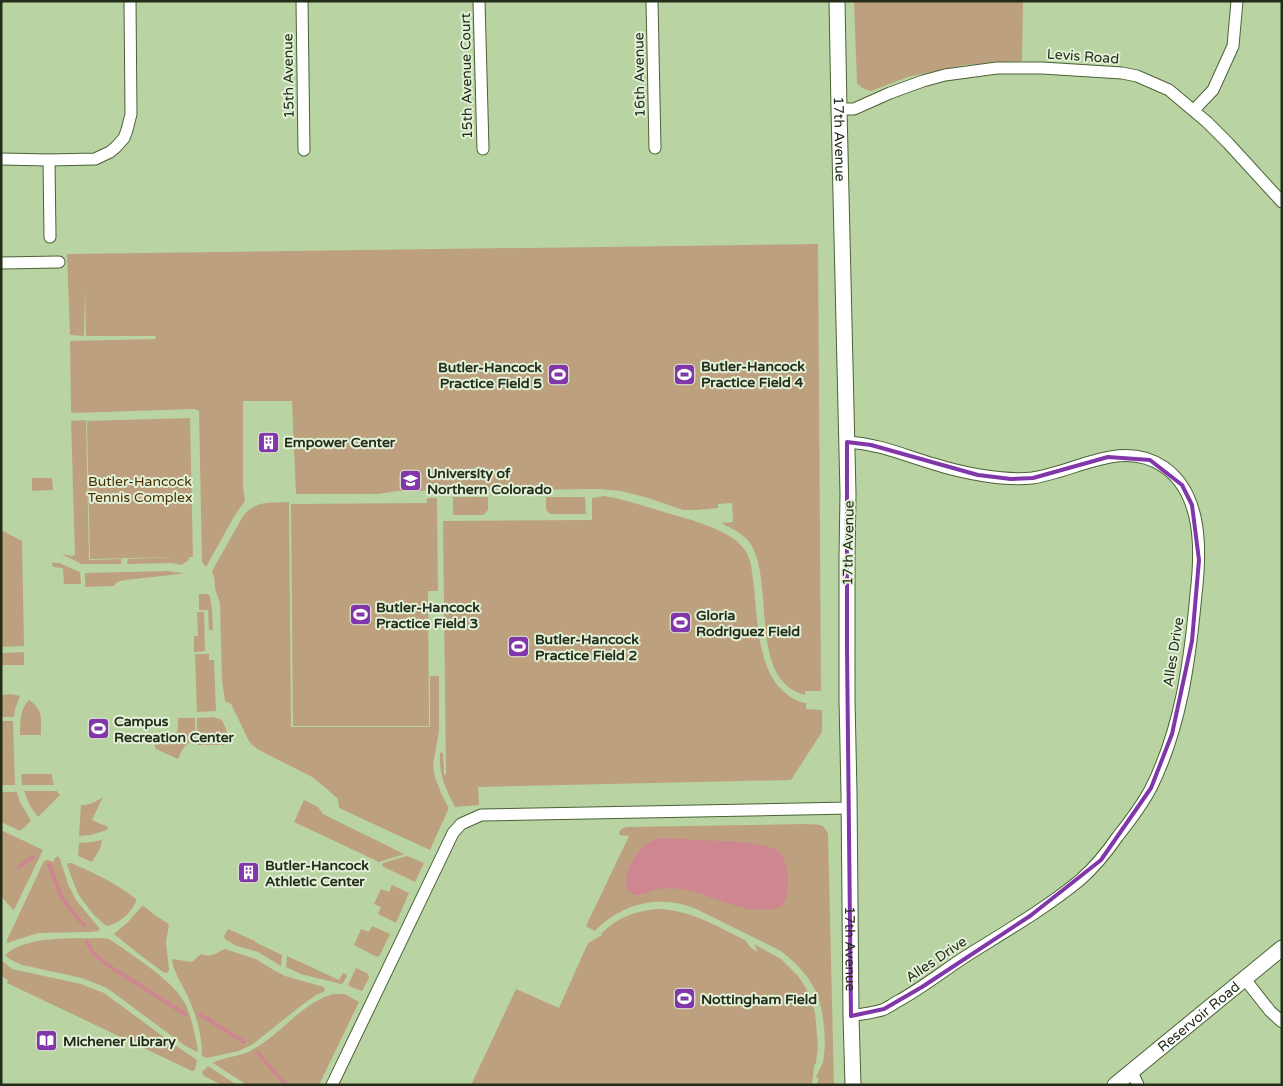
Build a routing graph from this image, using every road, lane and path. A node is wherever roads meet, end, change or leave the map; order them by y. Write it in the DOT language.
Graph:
graph roads {
  1 [pos="130,1"];
  2 [pos="302,1"];
  3 [pos="479,1"];
  4 [pos="652,1"];
  5 [pos="837,1"];
  6 [pos="1237,1"];
  7 [pos="839,109"];
  8 [pos="1194,110"];
  9 [pos="655,148"];
  10 [pos="482,149"];
  11 [pos="304,150"];
  12 [pos="1,159"];
  13 [pos="49,160"];
  14 [pos="1282,202"];
  15 [pos="50,236"];
  16 [pos="59,262"];
  17 [pos="1,263"];
  18 [pos="847,442"];
  19 [pos="850,808"];
  20 [pos="1282,948"];
  21 [pos="1244,978"];
  22 [pos="851,1016"];
  23 [pos="1282,1022"];
  24 [pos="1135,1078"];
  25 [pos="332,1085"];
  26 [pos="853,1085"];
  27 [pos="1115,1085"];
  1 -- 13 [label="street"];
  2 -- 11 [label="street, 15th Avenue"];
  3 -- 10 [label="street, 15th Avenue Court"];
  4 -- 9 [label="street, 16th Avenue"];
  5 -- 7 [label="street, 17th Avenue"];
  6 -- 8 [label="street"];
  7 -- 8 [label="street, Levis Road"];
  7 -- 18 [label="street, 17th Avenue"];
  8 -- 14 [label="street, Levis Road"];
  12 -- 13 [label="street"];
  13 -- 15 [label="street"];
  16 -- 17 [label="street"];
  18 -- 19 [label="street, 17th Avenue"];
  18 -- 22 [label="street, Alles Drive"];
  19 -- 22 [label="street, 17th Avenue"];
  19 -- 25 [label="street"];
  20 -- 21 [label="street, Reservoir Road"];
  21 -- 23 [label="street"];
  21 -- 24 [label="street, Reservoir Road"];
  22 -- 26 [label="street, 17th Avenue"];
  24 -- 27 [label="street, Reservoir Road"];
}
